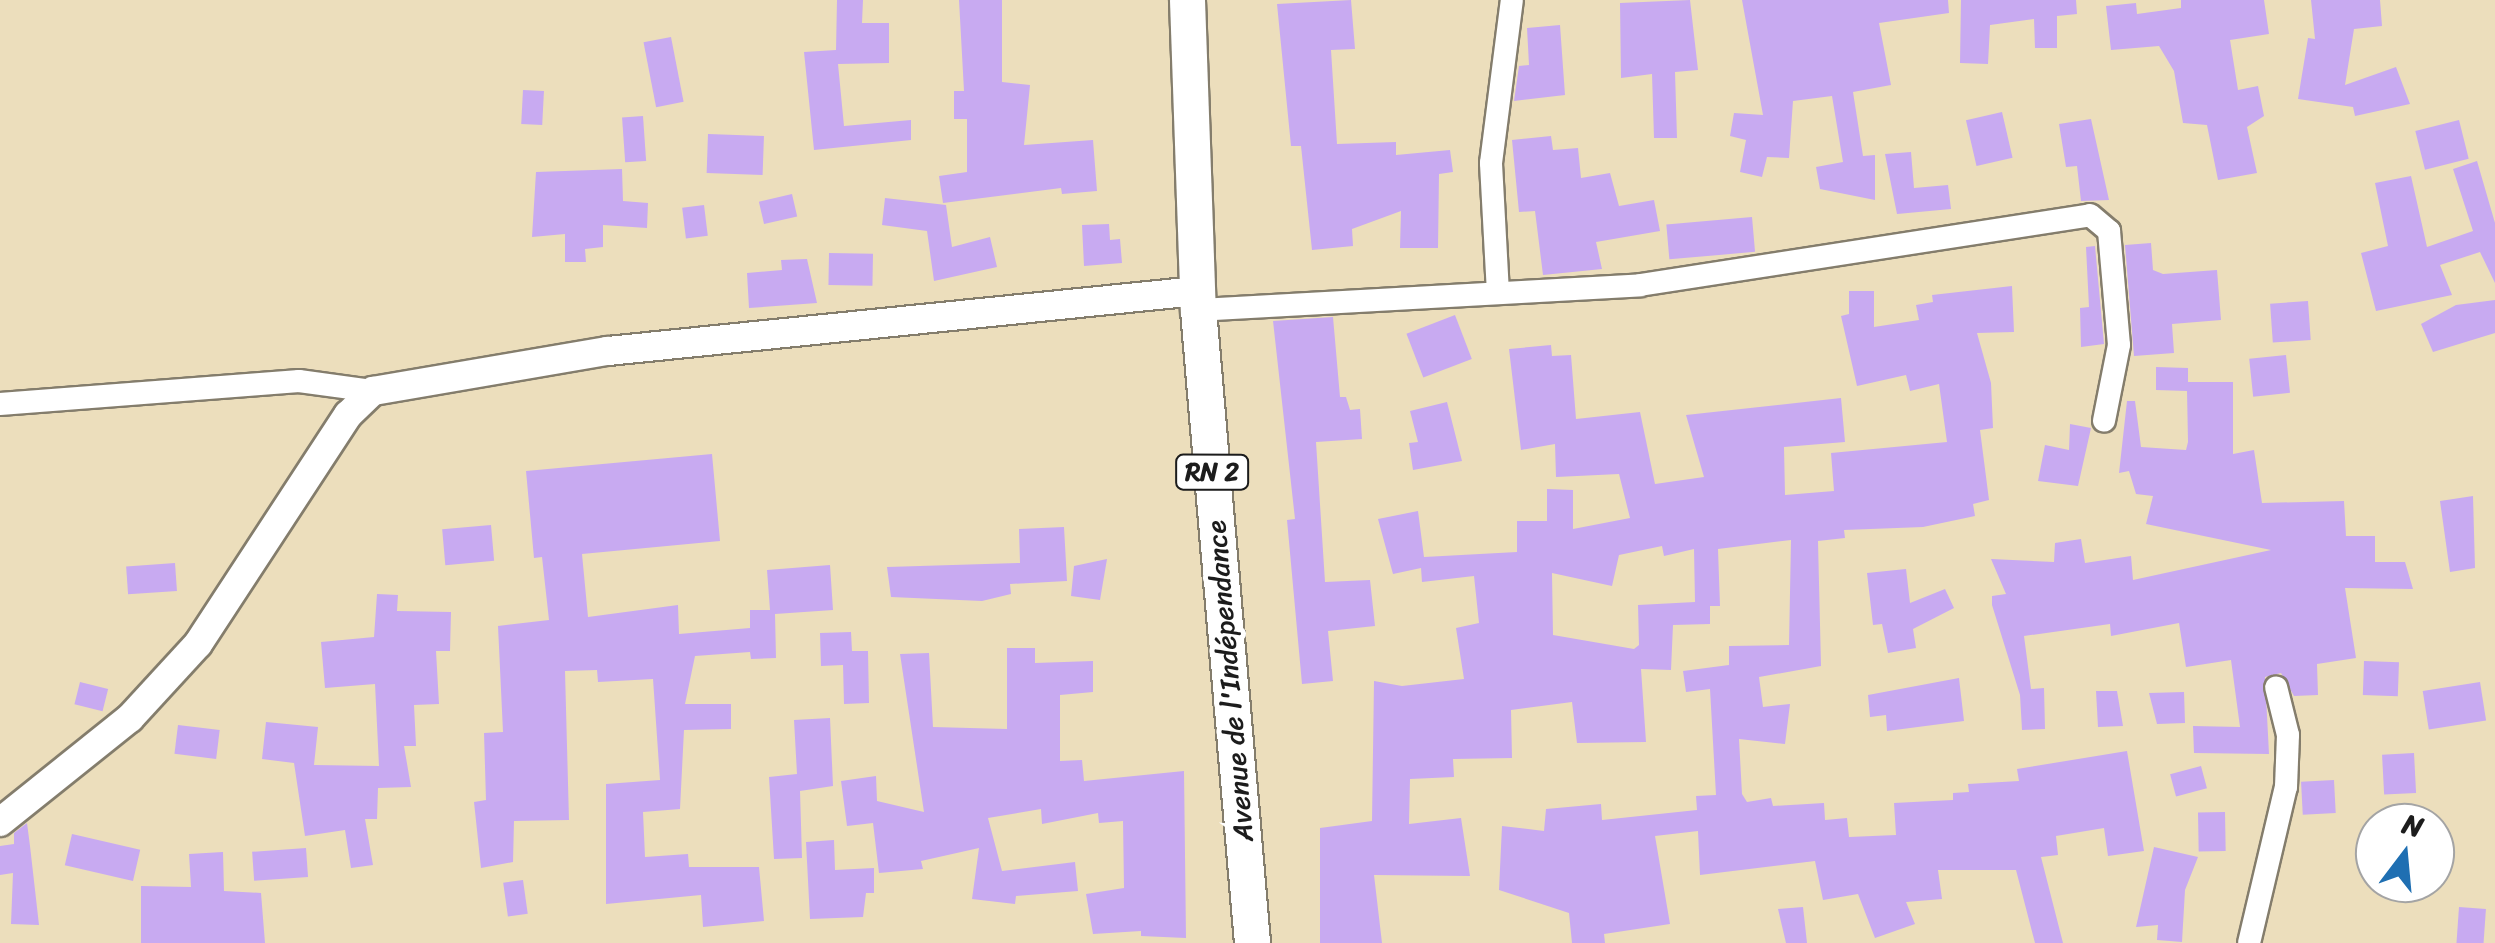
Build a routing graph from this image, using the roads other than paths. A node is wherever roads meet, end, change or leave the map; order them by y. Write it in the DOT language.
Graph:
graph roads {
  1 [pos="1187,0"];
  2 [pos="1512,0"];
  3 [pos="1498,293"];
  4 [pos="1198,300"];
  5 [pos="373,391"];
  6 [pos="0,404"];
  7 [pos="2104,422"];
  8 [pos="2276,688"];
  9 [pos="0,822"];
  10 [pos="1252,943"];
  11 [pos="2249,943"];
  1 -- 4 [label="main road, Avenue de l'Indépendance / RN 2"];
  2 -- 3 [label="street"];
  3 -- 4 [label="street"];
  3 -- 7 [label="street"];
  4 -- 5 [label="street"];
  4 -- 10 [label="main road, Avenue de l'Indépendance / RN 2"];
  5 -- 6 [label="street"];
  5 -- 9 [label="street"];
  8 -- 11 [label="street"];
}
